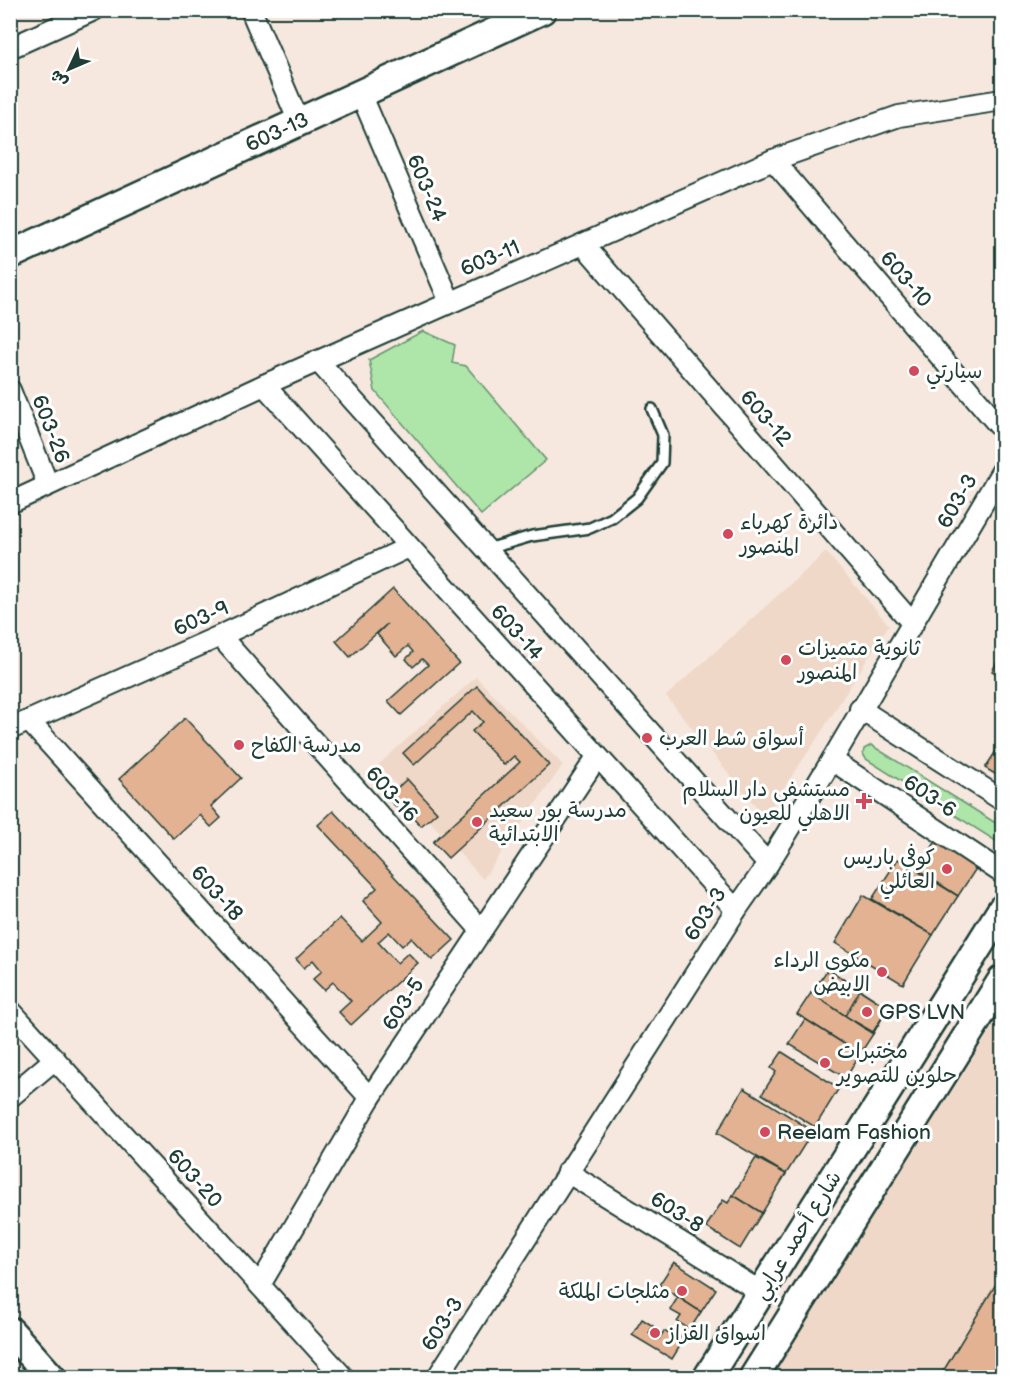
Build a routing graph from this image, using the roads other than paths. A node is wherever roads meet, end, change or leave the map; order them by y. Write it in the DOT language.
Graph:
graph roads {
  1 [pos="94,10"];
  2 [pos="251,10"];
  3 [pos="542,10"];
  4 [pos="10,48"];
  5 [pos="361,94"];
  6 [pos="1002,100"];
  7 [pos="299,122"];
  8 [pos="773,160"];
  9 [pos="583,244"];
  10 [pos="10,255"];
  11 [pos="450,302"];
  12 [pos="318,361"];
  13 [pos="264,385"];
  14 [pos="10,390"];
  15 [pos="652,409"];
  16 [pos="1002,429"];
  17 [pos="1002,471"];
  18 [pos="48,485"];
  19 [pos="10,503"];
  20 [pos="409,547"];
  21 [pos="487,549"];
  22 [pos="913,624"];
  23 [pos="220,636"];
  24 [pos="860,709"];
  25 [pos="29,721"];
  26 [pos="10,729"];
  27 [pos="597,757"];
  28 [pos="832,760"];
  29 [pos="1002,800"];
  30 [pos="768,864"];
  31 [pos="1002,873"];
  32 [pos="1002,909"];
  33 [pos="736,910"];
  34 [pos="480,930"];
  35 [pos="1002,980"];
  36 [pos="10,1010"];
  37 [pos="55,1059"];
  38 [pos="10,1097"];
  39 [pos="370,1098"];
  40 [pos="567,1172"];
  41 [pos="260,1286"];
  42 [pos="761,1292"];
  43 [pos="10,1331"];
  44 [pos="52,1377"];
  45 [pos="344,1377"];
  46 [pos="436,1377"];
  47 [pos="707,1377"];
  48 [pos="753,1377"];
  1 -- 4 [label="street"];
  2 -- 7 [label="street"];
  3 -- 5 [label="main road, 603-13"];
  5 -- 7 [label="main road, 603-13"];
  5 -- 11 [label="street, 603-24"];
  6 -- 8 [label="street, 603-11"];
  7 -- 10 [label="main road, 603-13"];
  8 -- 9 [label="street, 603-11"];
  8 -- 16 [label="street, 603-10"];
  9 -- 11 [label="street, 603-11"];
  9 -- 22 [label="street, 603-12"];
  11 -- 12 [label="street, 603-11"];
  12 -- 13 [label="street, 603-11"];
  12 -- 21 [label="street, 603-14"];
  13 -- 18 [label="street, 603-11"];
  13 -- 20 [label="street, 603-14"];
  14 -- 18 [label="street, 603-26"];
  15 -- 21 [label="lane"];
  17 -- 22 [label="street, 603-3"];
  18 -- 19 [label="street, 603-11"];
  20 -- 23 [label="street, 603-9"];
  20 -- 27 [label="street, 603-14"];
  21 -- 30 [label="street, 603-14"];
  22 -- 24 [label="street, 603-3"];
  23 -- 25 [label="street, 603-9"];
  23 -- 34 [label="street, 603-16"];
  24 -- 28 [label="street, 603-3"];
  24 -- 29 [label="street, 603-6"];
  25 -- 26 [label="street, 603-9"];
  25 -- 39 [label="street, 603-18"];
  27 -- 33 [label="street, 603-14"];
  27 -- 34 [label="street, 603-5"];
  28 -- 30 [label="street, 603-3"];
  28 -- 31 [label="street, 603-6"];
  30 -- 33 [label="street, 603-3"];
  32 -- 42 [label="main road, شارع أحمد عرابي"];
  33 -- 40 [label="street, 603-3"];
  34 -- 39 [label="street, 603-5"];
  35 -- 48 [label="main road, شارع أحمد عرابي"];
  36 -- 37 [label="street, 603-20"];
  37 -- 38 [label="street"];
  37 -- 41 [label="street, 603-20"];
  39 -- 41 [label="street, 603-5"];
  40 -- 42 [label="street, 603-8"];
  40 -- 46 [label="street, 603-3"];
  41 -- 45 [label="street, 603-20"];
  42 -- 47 [label="main road, شارع أحمد عرابي"];
  43 -- 44 [label="main road"];
}
